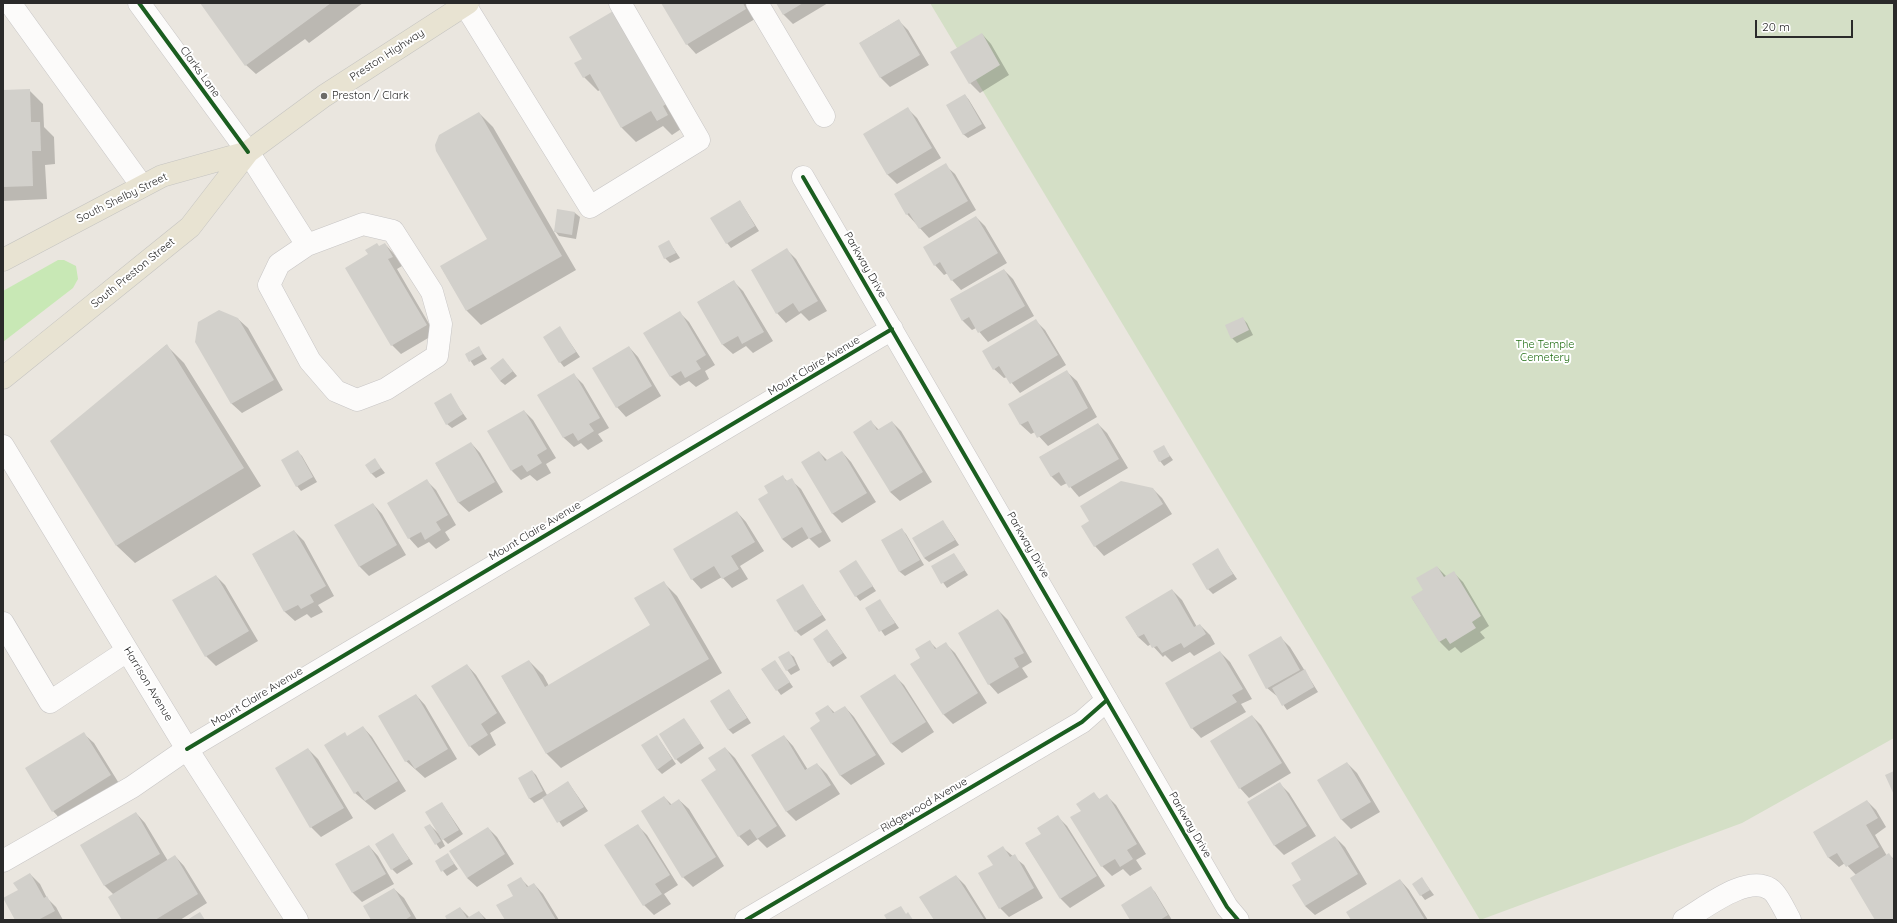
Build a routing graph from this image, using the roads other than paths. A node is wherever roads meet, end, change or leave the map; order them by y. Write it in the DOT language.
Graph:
graph roads {
  1 [pos="10,3"];
  2 [pos="139,3"];
  3 [pos="620,3"];
  4 [pos="757,3"];
  5 [pos="456,7"];
  6 [pos="824,116"];
  7 [pos="248,152"];
  8 [pos="803,177"];
  9 [pos="142,186"];
  10 [pos="307,245"];
  11 [pos="3,260"];
  12 [pos="892,329"];
  13 [pos="3,378"];
  14 [pos="3,446"];
  15 [pos="3,622"];
  16 [pos="128,651"];
  17 [pos="1107,700"];
  18 [pos="187,749"];
  19 [pos="3,861"];
  20 [pos="297,920"];
  21 [pos="746,920"];
  22 [pos="1238,920"];
  23 [pos="1684,920"];
  24 [pos="1790,920"];
  1 -- 9 [label="street"];
  2 -- 7 [label="street, Clarks Lane"];
  3 -- 5 [label="street"];
  4 -- 6 [label="street"];
  5 -- 7 [label="main road, Preston Highway"];
  7 -- 9 [label="main road, South Shelby Street"];
  7 -- 10 [label="street, Clarks Lane"];
  7 -- 13 [label="main road, South Preston Street"];
  8 -- 12 [label="street, Parkway Drive"];
  9 -- 11 [label="main road, South Shelby Street"];
  10 -- 10 [label="street"];
  12 -- 17 [label="street, Parkway Drive"];
  12 -- 18 [label="street, Mount Claire Avenue"];
  14 -- 16 [label="street, Harrison Avenue"];
  15 -- 16 [label="street"];
  16 -- 18 [label="street, Harrison Avenue"];
  17 -- 21 [label="street, Ridgewood Avenue"];
  17 -- 22 [label="street, Parkway Drive"];
  18 -- 19 [label="street, Mount Claire Avenue"];
  18 -- 20 [label="street, Harrison Avenue"];
  23 -- 24 [label="street"];
}
